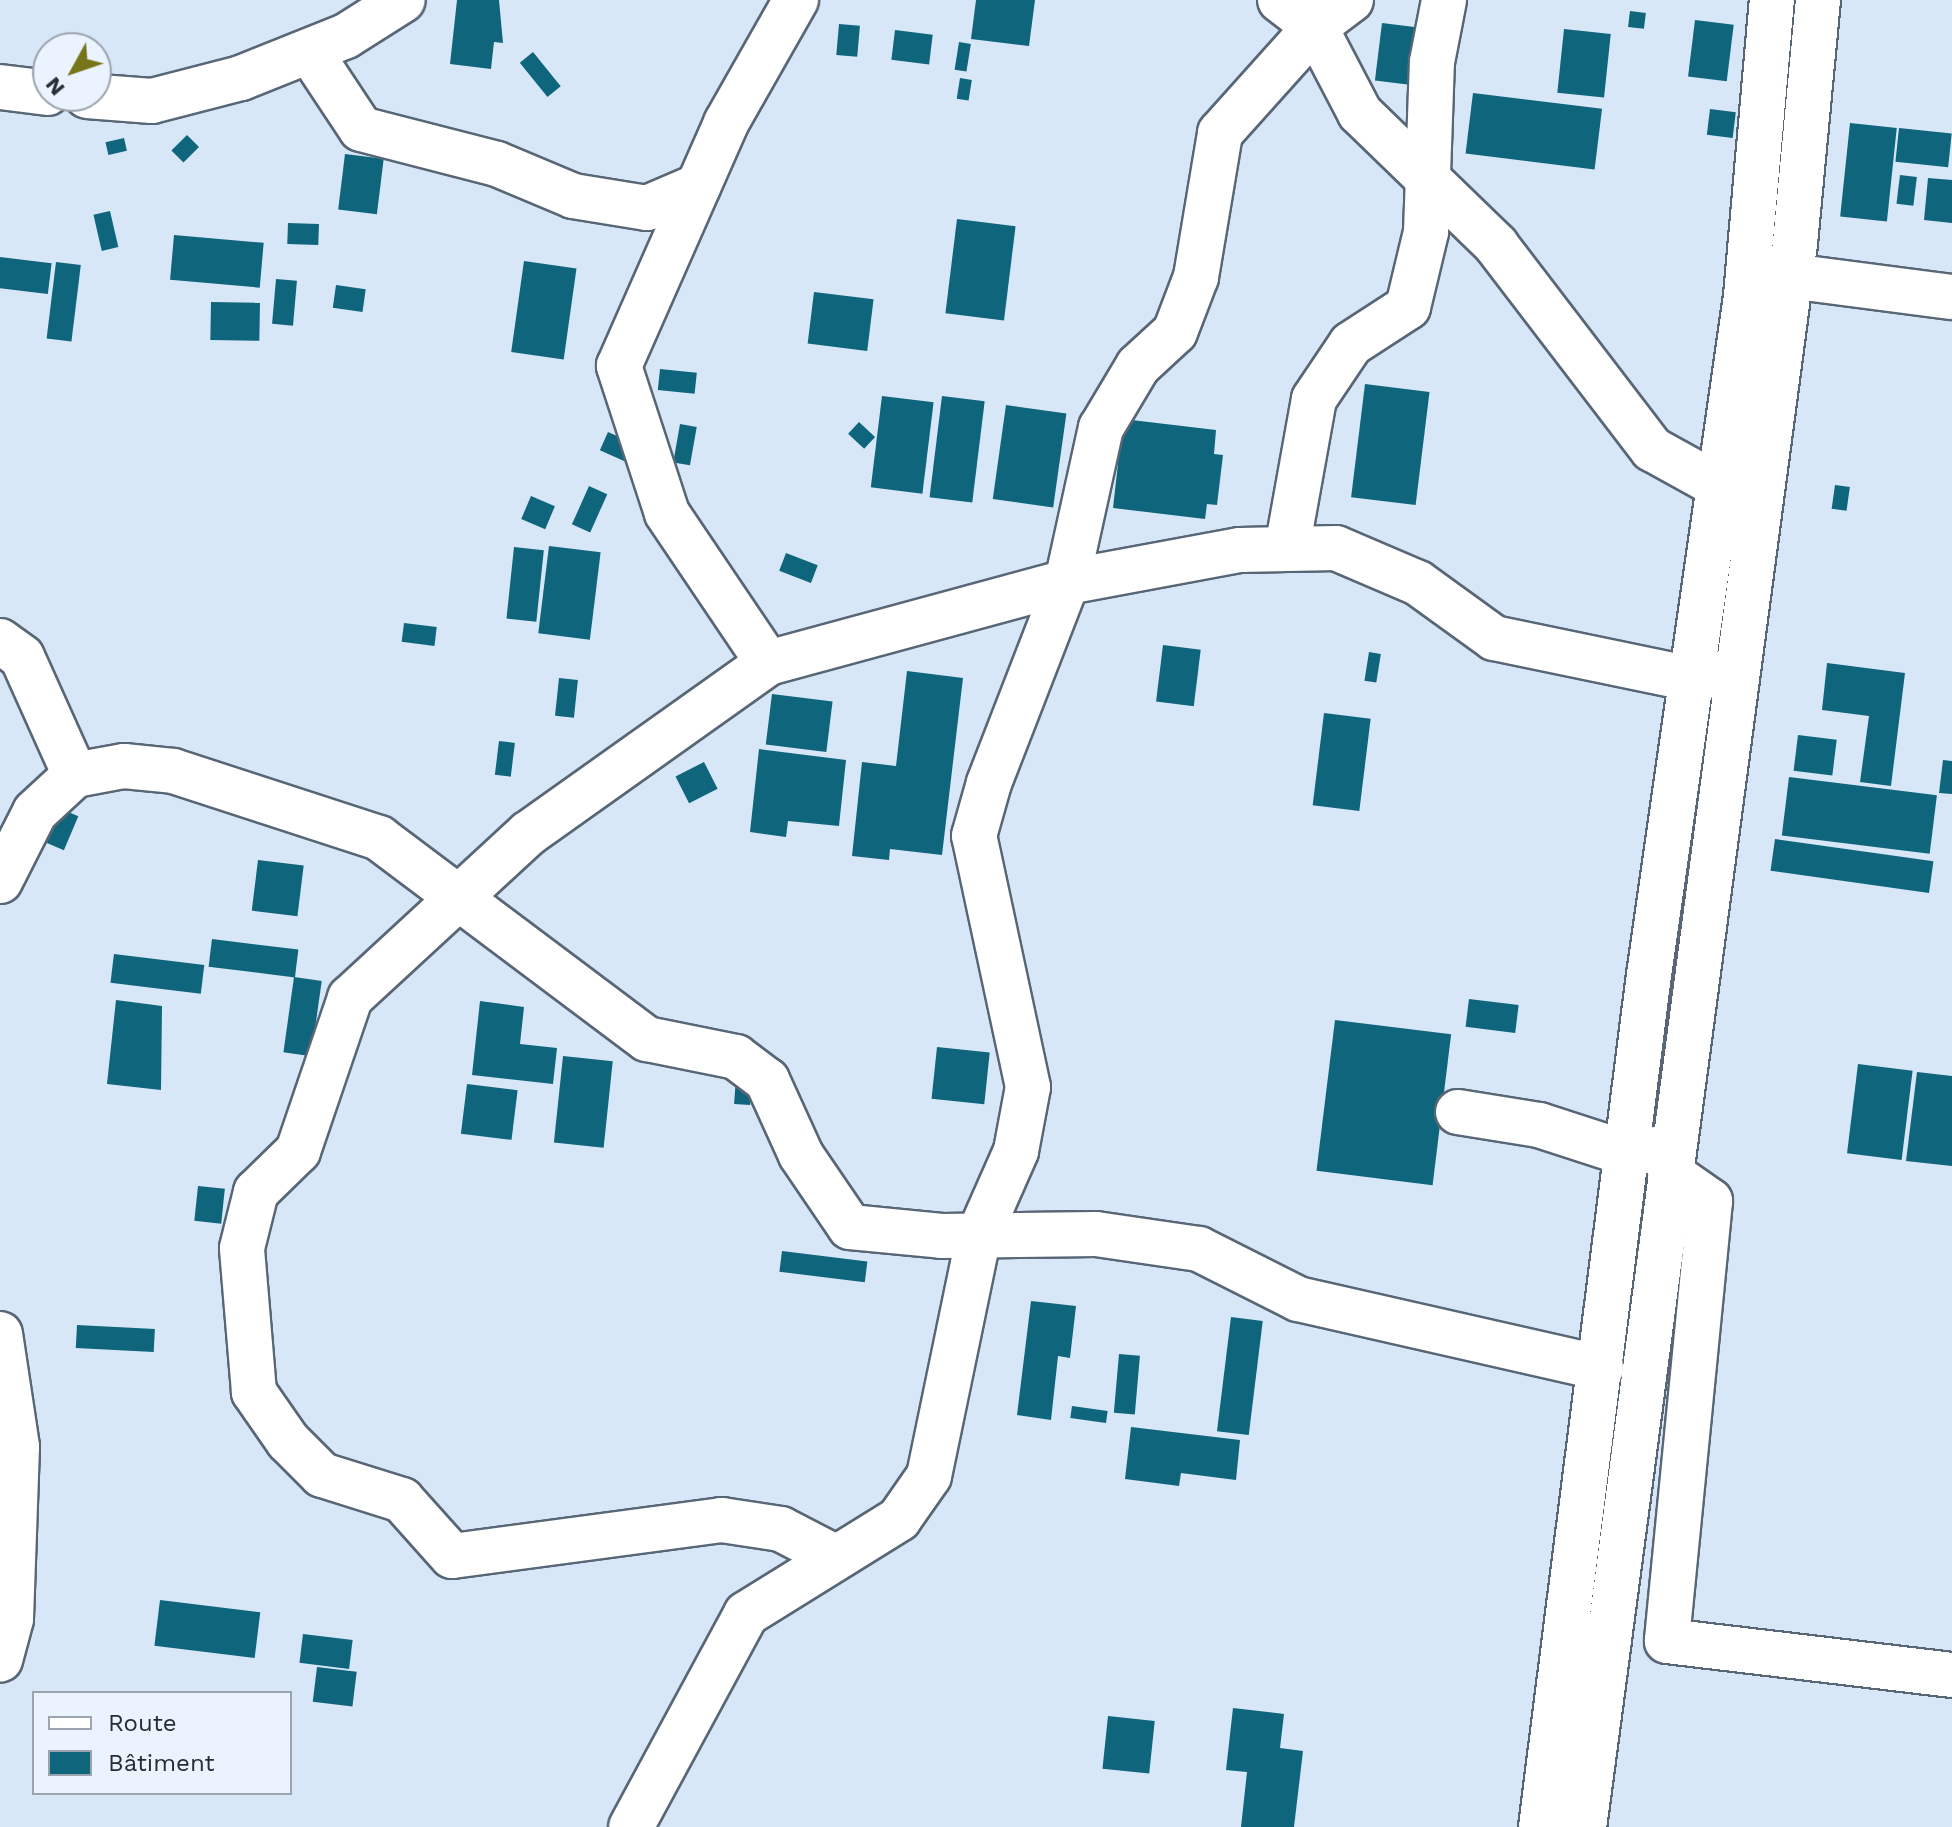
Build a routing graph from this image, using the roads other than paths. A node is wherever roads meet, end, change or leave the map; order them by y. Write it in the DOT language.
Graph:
graph roads {
  1 [pos="403,0"];
  2 [pos="796,0"];
  3 [pos="1280,0"];
  4 [pos="1351,0"];
  5 [pos="1444,0"];
  6 [pos="1772,0"];
  7 [pos="1818,0"];
  8 [pos="1315,27"];
  9 [pos="310,52"];
  10 [pos="0,87"];
  11 [pos="32,91"];
  12 [pos="112,98"];
  13 [pos="1428,176"];
  14 [pos="698,186"];
  15 [pos="1790,276"];
  16 [pos="1952,297"];
  17 [pos="1762,478"];
  18 [pos="1719,486"];
  19 [pos="1287,549"];
  20 [pos="1067,582"];
  21 [pos="0,641"];
  22 [pos="768,663"];
  23 [pos="1735,671"];
  24 [pos="1692,679"];
  25 [pos="75,775"];
  26 [pos="0,881"];
  27 [pos="455,898"];
  28 [pos="1458,1112"];
  29 [pos="1628,1154"];
  30 [pos="1671,1160"];
  31 [pos="979,1235"];
  32 [pos="0,1334"];
  33 [pos="1601,1368"];
  34 [pos="831,1555"];
  35 [pos="0,1660"];
  36 [pos="1952,1675"];
  37 [pos="631,1827"];
  38 [pos="1541,1827"];
  39 [pos="1584,1827"];
  1 -- 9 [label="street"];
  2 -- 14 [label="street"];
  3 -- 8 [label="street"];
  4 -- 8 [label="street"];
  5 -- 13 [label="street"];
  6 -- 18 [label="street"];
  7 -- 15 [label="street"];
  8 -- 13 [label="street"];
  8 -- 20 [label="street"];
  9 -- 12 [label="street"];
  9 -- 14 [label="street"];
  10 -- 11 [label="street"];
  13 -- 18 [label="street"];
  13 -- 19 [label="street"];
  14 -- 22 [label="street"];
  15 -- 16 [label="street"];
  15 -- 17 [label="street"];
  17 -- 18 [label="street"];
  17 -- 23 [label="street"];
  18 -- 24 [label="street"];
  19 -- 20 [label="street"];
  19 -- 24 [label="street"];
  20 -- 22 [label="street"];
  20 -- 31 [label="street"];
  21 -- 25 [label="street"];
  22 -- 27 [label="street"];
  23 -- 24 [label="street"];
  23 -- 30 [label="street"];
  24 -- 29 [label="street"];
  25 -- 26 [label="street"];
  25 -- 27 [label="street"];
  27 -- 31 [label="street"];
  27 -- 34 [label="street"];
  28 -- 29 [label="street"];
  29 -- 30 [label="street"];
  29 -- 33 [label="street"];
  30 -- 36 [label="street"];
  30 -- 39 [label="street"];
  31 -- 33 [label="street"];
  31 -- 34 [label="street"];
  32 -- 35 [label="street"];
  33 -- 38 [label="street"];
  34 -- 37 [label="street"];
}
